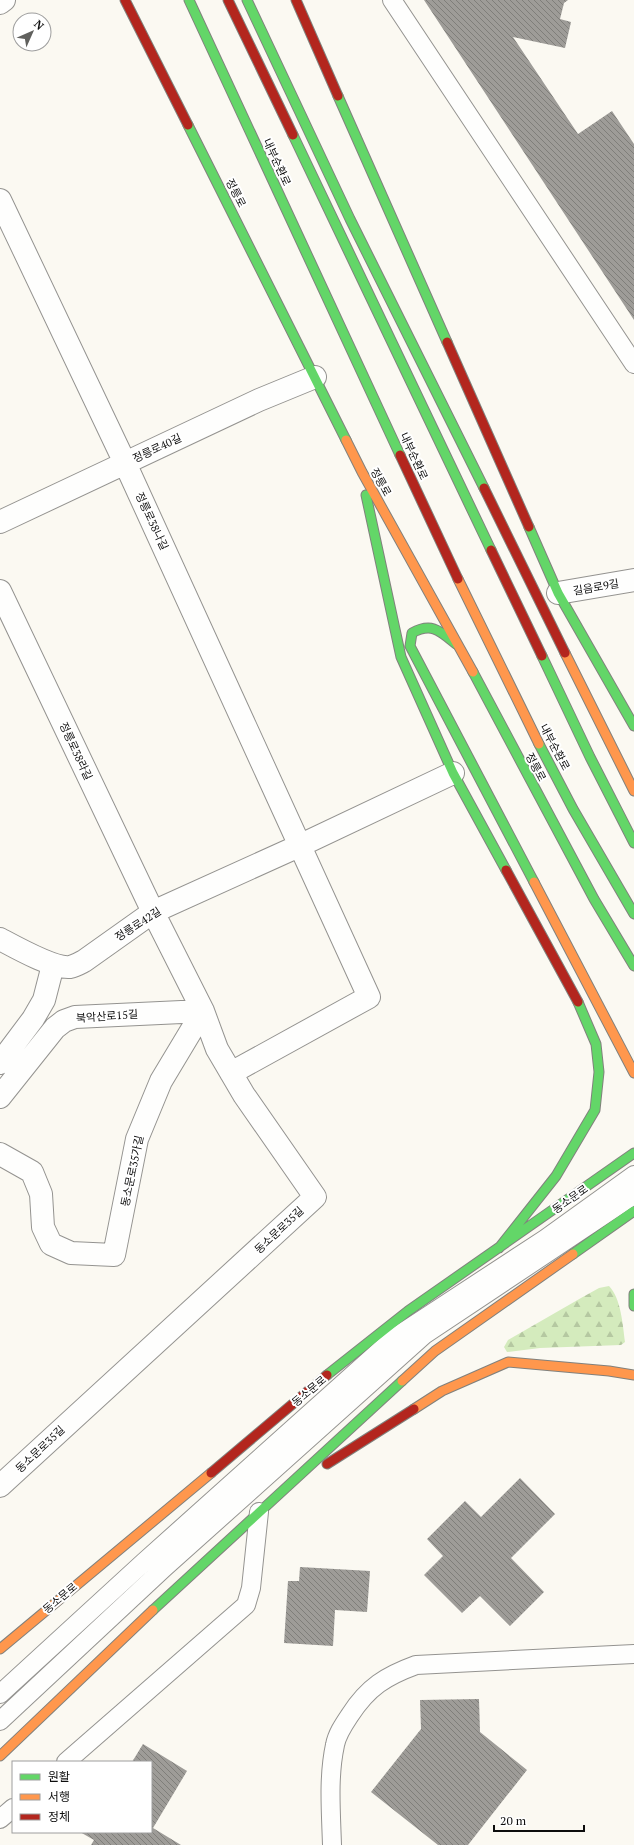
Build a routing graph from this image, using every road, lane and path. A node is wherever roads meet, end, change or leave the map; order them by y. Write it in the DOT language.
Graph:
graph roads {
  1 [pos="4,0"];
  2 [pos="125,0"];
  3 [pos="188,0"];
  4 [pos="228,0"];
  5 [pos="247,0"];
  6 [pos="296,0"];
  7 [pos="392,0"];
  8 [pos="0,3"];
  9 [pos="0,200"];
  10 [pos="634,364"];
  11 [pos="315,377"];
  12 [pos="125,463"];
  13 [pos="362,472"];
  14 [pos="0,522"];
  15 [pos="634,580"];
  16 [pos="0,591"];
  17 [pos="558,593"];
  18 [pos="459,645"];
  19 [pos="634,726"];
  20 [pos="453,773"];
  21 [pos="634,791"];
  22 [pos="634,843"];
  23 [pos="301,845"];
  24 [pos="153,912"];
  25 [pos="634,914"];
  26 [pos="0,939"];
  27 [pos="53,964"];
  28 [pos="634,966"];
  29 [pos="203,1011"];
  30 [pos="0,1063"];
  31 [pos="231,1073"];
  32 [pos="634,1073"];
  33 [pos="0,1097"];
  34 [pos="634,1153"];
  35 [pos="0,1154"];
  36 [pos="634,1175"];
  37 [pos="634,1195"];
  38 [pos="634,1211"];
  39 [pos="499,1248"];
  40 [pos="634,1294"];
  41 [pos="634,1306"];
  42 [pos="384,1329"];
  43 [pos="368,1362"];
  44 [pos="634,1375"];
  45 [pos="0,1486"];
  46 [pos="235,1505"];
  47 [pos="259,1512"];
  48 [pos="190,1575"];
  49 [pos="162,1602"];
  50 [pos="0,1649"];
  51 [pos="634,1654"];
  52 [pos="65,1661"];
  53 [pos="0,1694"];
  54 [pos="0,1722"];
  55 [pos="0,1756"];
  56 [pos="67,1761"];
  57 [pos="12,1809"];
  58 [pos="0,1819"];
  59 [pos="332,1845"];
  1 -- 8 [label="street"];
  2 -- 11 [label="main road, 정릉로"];
  3 -- 25 [label="main road, 내부순환로"];
  4 -- 22 [label="main road"];
  5 -- 21 [label="main road"];
  6 -- 17 [label="main road"];
  7 -- 10 [label="lane"];
  9 -- 12 [label="street, 정릉로38나길"];
  11 -- 12 [label="street, 정릉로40길"];
  11 -- 13 [label="main road, 정릉로"];
  12 -- 14 [label="street, 정릉로40길"];
  12 -- 23 [label="street, 정릉로38나길"];
  13 -- 18 [label="main road, 정릉로"];
  13 -- 20 [label="main road"];
  15 -- 17 [label="street, 길음로9길"];
  16 -- 24 [label="street, 정릉로38라길"];
  17 -- 19 [label="main road"];
  18 -- 28 [label="main road, 정릉로"];
  18 -- 32 [label="main road"];
  20 -- 23 [label="street, 정릉로42길"];
  20 -- 39 [label="main road"];
  23 -- 24 [label="street, 정릉로42길"];
  23 -- 31 [label="street"];
  24 -- 27 [label="street, 정릉로42길"];
  24 -- 29 [label="street, 동소문로35길"];
  26 -- 27 [label="street, 정릉로42길"];
  27 -- 30 [label="street"];
  29 -- 31 [label="street, 동소문로35길"];
  29 -- 33 [label="street, 북악산로15길"];
  29 -- 35 [label="street, 동소문로35가길"];
  31 -- 45 [label="street, 동소문로35길"];
  34 -- 39 [label="main road, 동소문로"];
  36 -- 43 [label="lane"];
  37 -- 46 [label="lane"];
  38 -- 47 [label="main road"];
  39 -- 42 [label="main road, 동소문로"];
  40 -- 41 [label="main road"];
  42 -- 43 [label="lane"];
  42 -- 50 [label="main road, 동소문로"];
  43 -- 53 [label="lane"];
  44 -- 47 [label="main road"];
  46 -- 48 [label="lane"];
  46 -- 52 [label="lane"];
  47 -- 48 [label="main road"];
  47 -- 56 [label="lane"];
  48 -- 49 [label="main road"];
  49 -- 52 [label="lane"];
  49 -- 55 [label="main road"];
  51 -- 59 [label="lane"];
  52 -- 54 [label="lane"];
  57 -- 58 [label="lane"];
}
